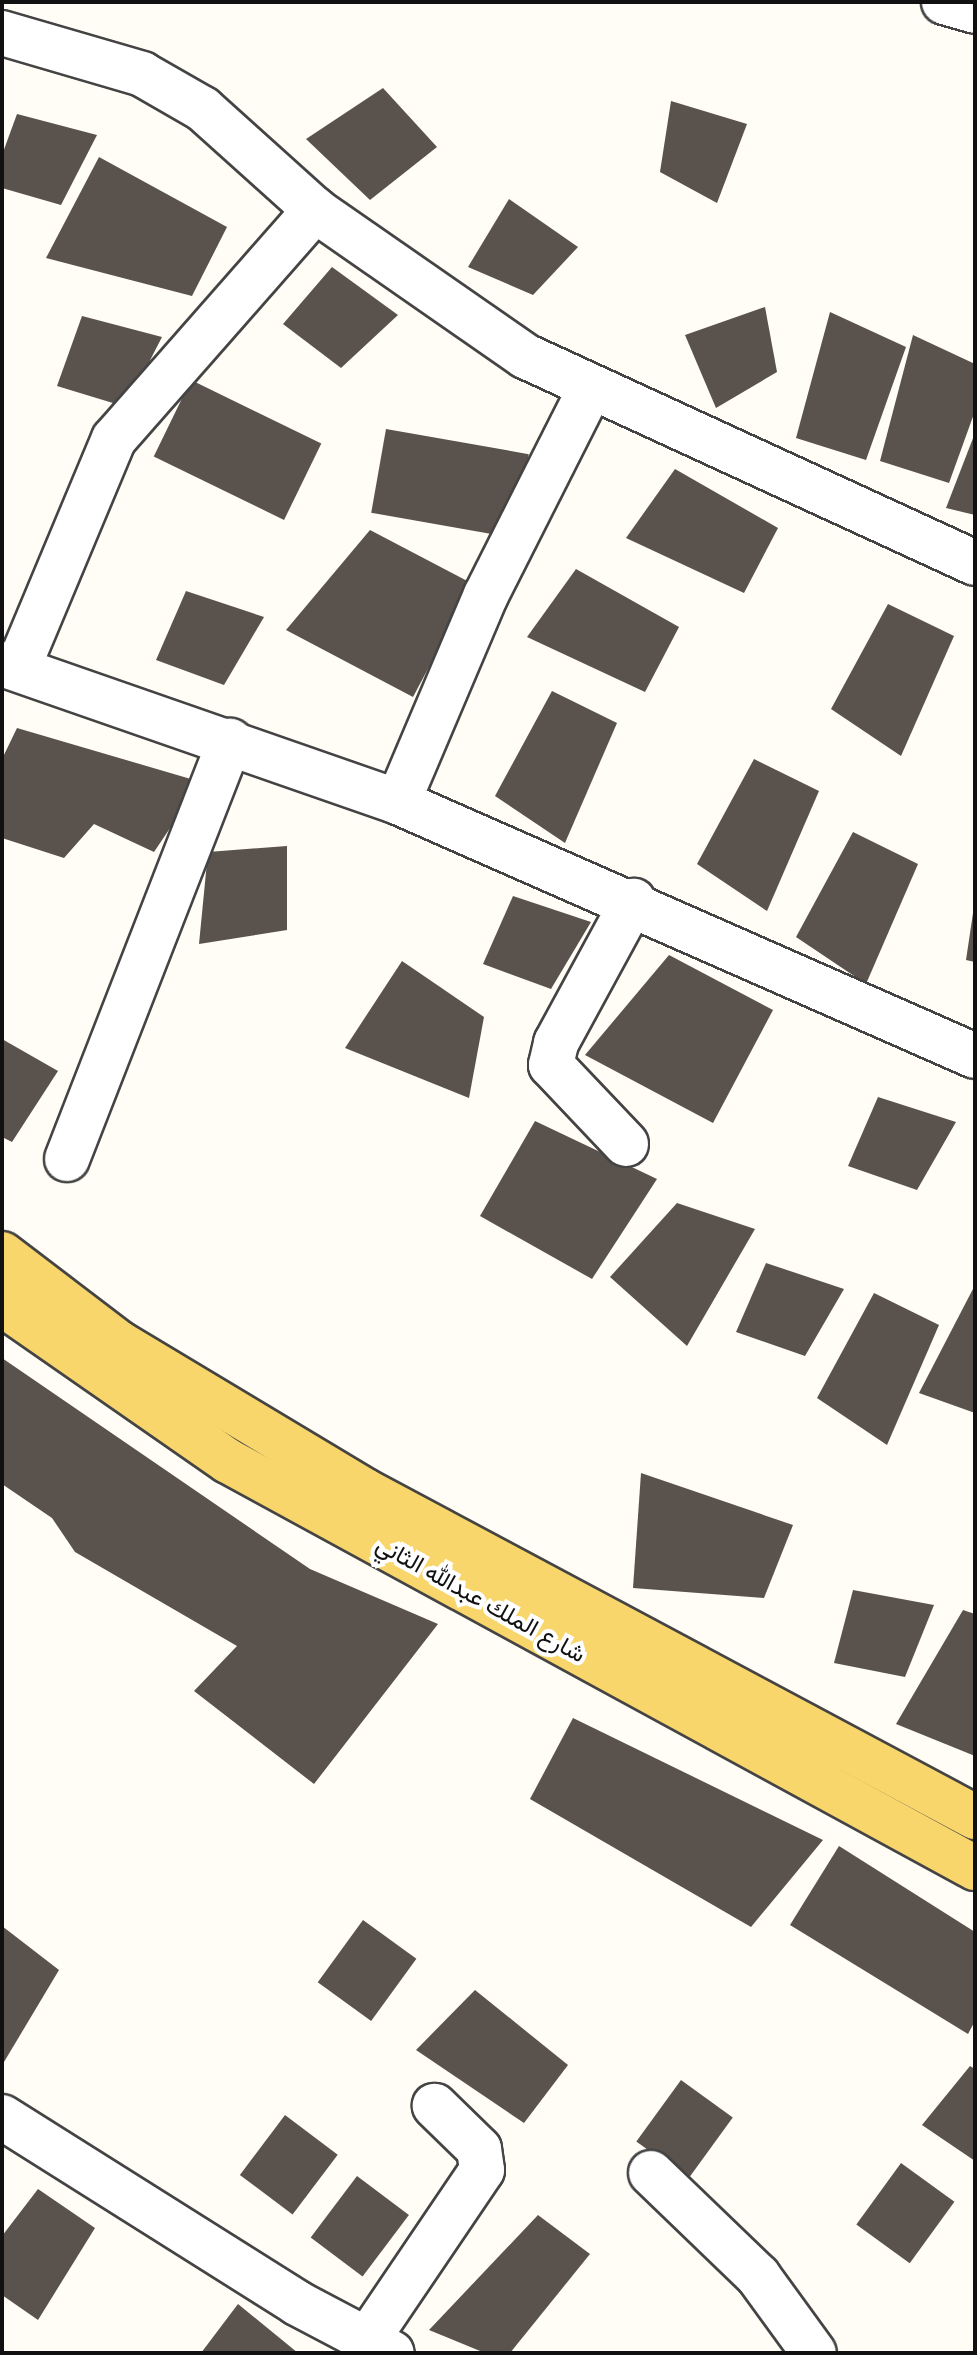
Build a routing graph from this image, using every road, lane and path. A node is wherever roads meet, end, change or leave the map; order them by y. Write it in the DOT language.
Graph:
graph roads {
  1 [pos="944,2"];
  2 [pos="975,11"];
  3 [pos="2,33"];
  4 [pos="315,210"];
  5 [pos="590,389"];
  6 [pos="975,563"];
  7 [pos="10,666"];
  8 [pos="230,741"];
  9 [pos="398,802"];
  10 [pos="633,901"];
  11 [pos="975,1056"];
  12 [pos="626,1144"];
  13 [pos="67,1159"];
  14 [pos="7,1258"];
  15 [pos="2,1304"];
  16 [pos="975,1817"];
  17 [pos="975,1868"];
  18 [pos="435,2106"];
  19 [pos="2,2117"];
  20 [pos="651,2173"];
  21 [pos="380,2346"];
  22 [pos="814,2353"];
  1 -- 2 [label="street"];
  3 -- 4 [label="street"];
  4 -- 5 [label="street"];
  4 -- 7 [label="street"];
  5 -- 6 [label="street"];
  5 -- 9 [label="street"];
  7 -- 8 [label="street"];
  8 -- 9 [label="street"];
  8 -- 13 [label="street"];
  9 -- 10 [label="street"];
  10 -- 11 [label="street"];
  10 -- 12 [label="street"];
  14 -- 16 [label="main road, شارع الملك عبدالله الثاني"];
  15 -- 17 [label="main road, شارع الملك عبدالله الثاني"];
  18 -- 21 [label="street"];
  19 -- 21 [label="street"];
  20 -- 22 [label="street"];
}
